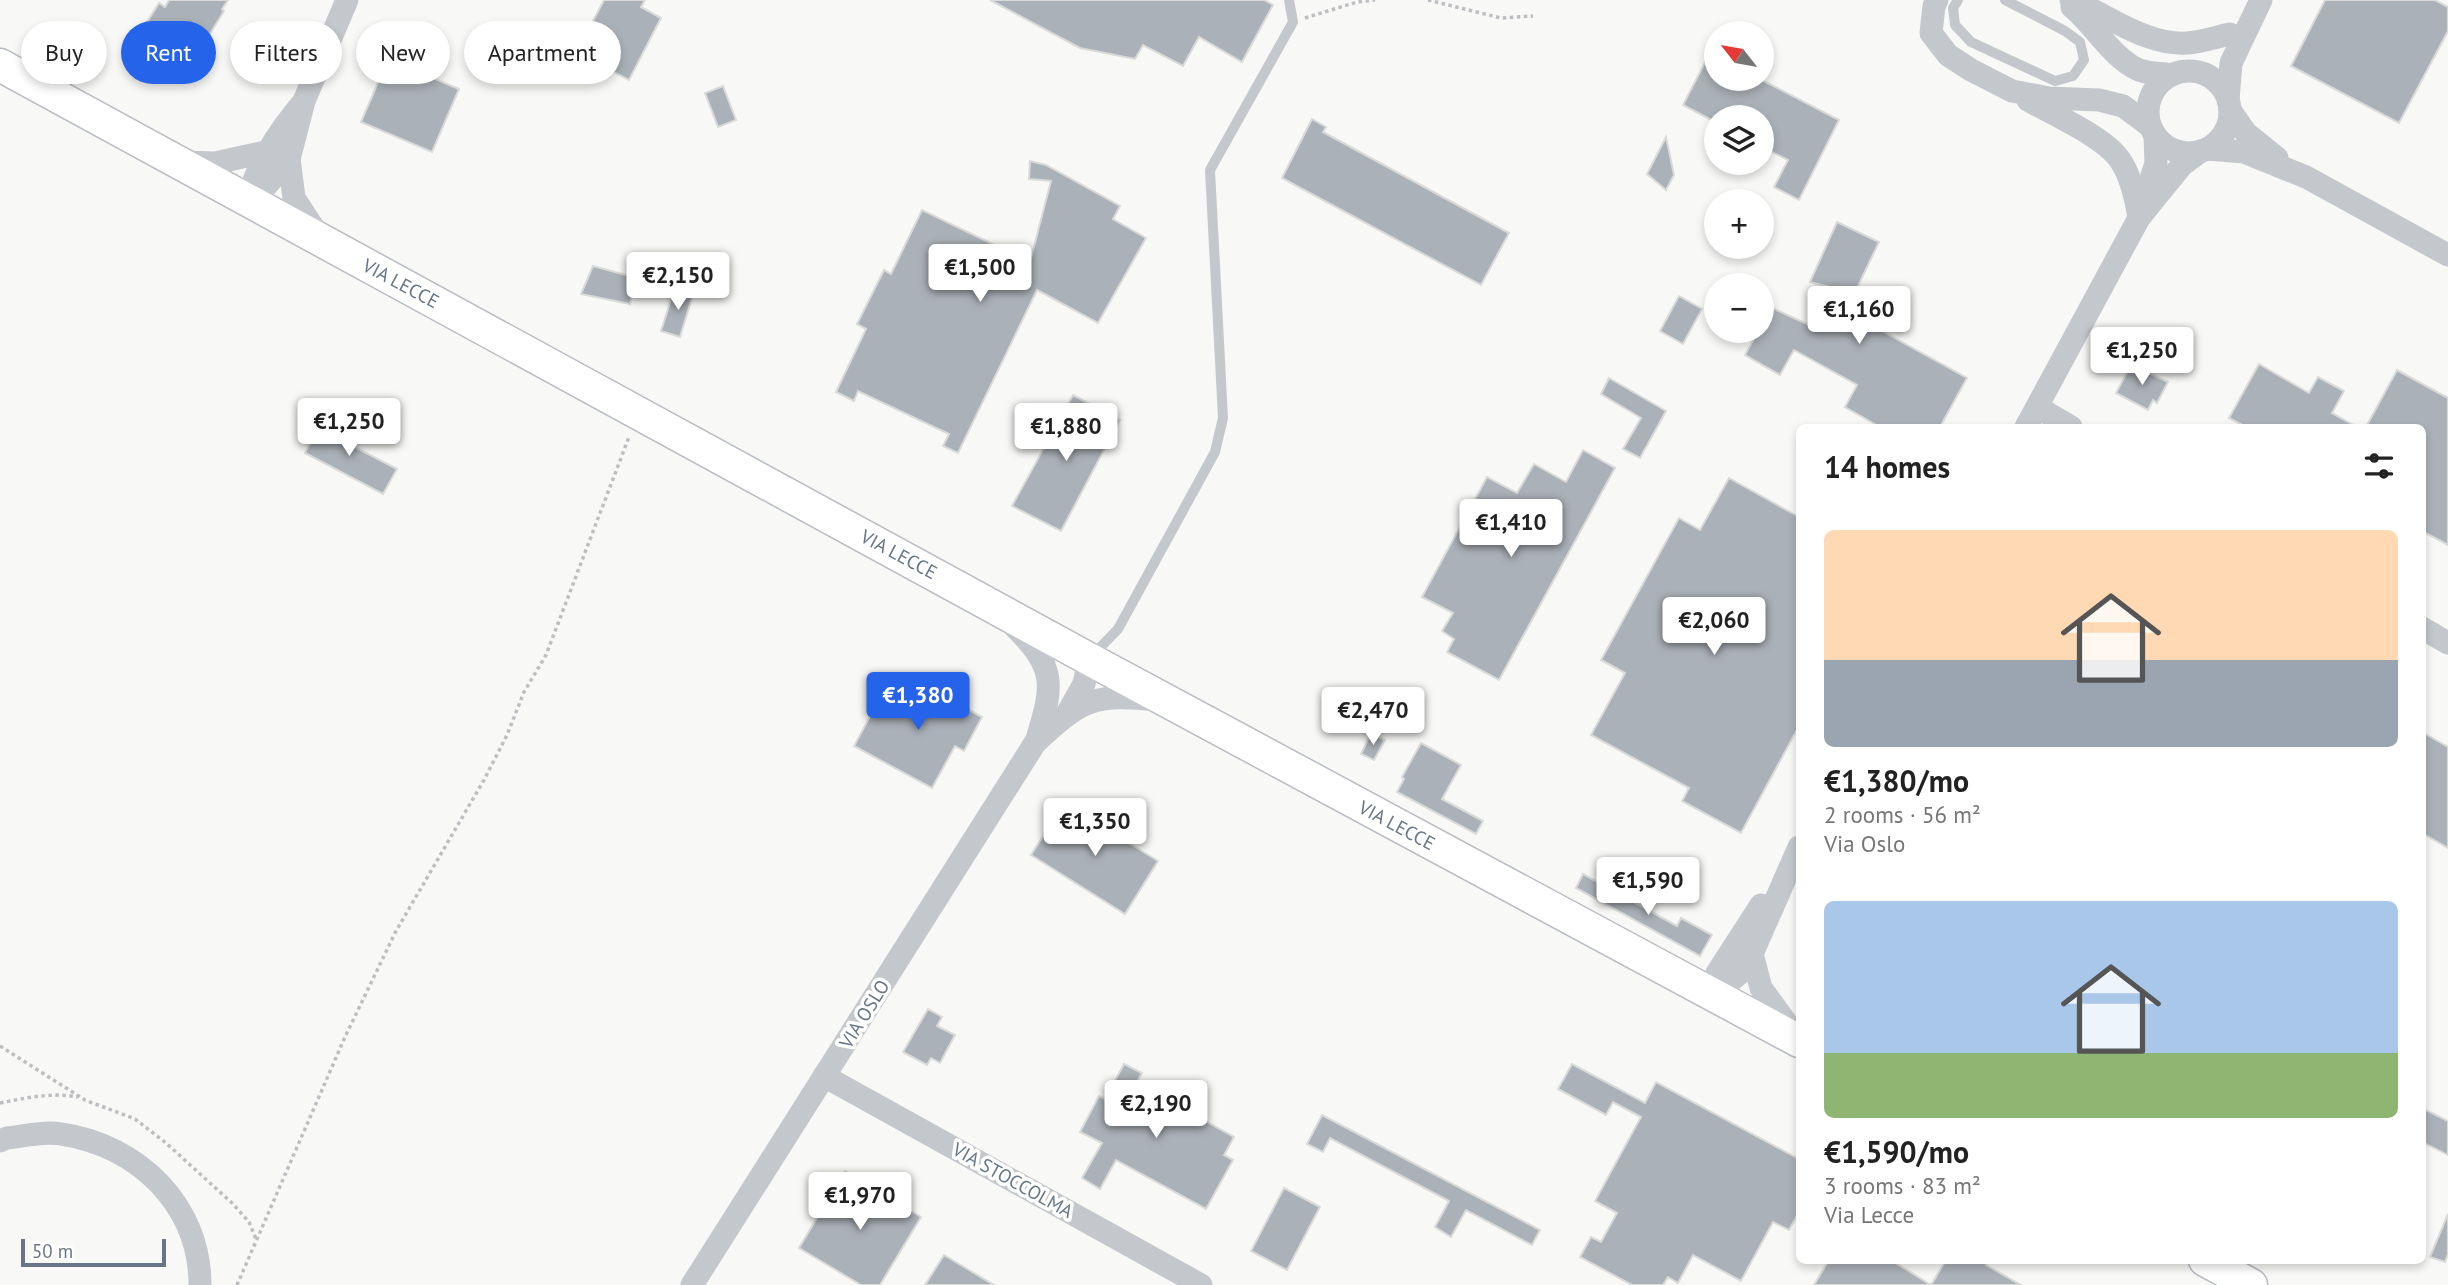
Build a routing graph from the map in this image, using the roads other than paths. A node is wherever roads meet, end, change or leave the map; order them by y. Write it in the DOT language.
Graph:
graph roads {
  1 [pos="348,0"];
  2 [pos="1289,0"];
  3 [pos="1923,0"];
  4 [pos="1937,0"];
  5 [pos="1958,0"];
  6 [pos="2005,0"];
  7 [pos="2036,0"];
  8 [pos="2065,0"];
  9 [pos="2071,0"];
  10 [pos="2258,6"];
  11 [pos="2029,12"];
  12 [pos="1931,33"];
  13 [pos="2230,34"];
  14 [pos="2007,60"];
  15 [pos="0,65"];
  16 [pos="2181,73"];
  17 [pos="2004,87"];
  18 [pos="304,101"];
  19 [pos="2229,105"];
  20 [pos="2152,131"];
  21 [pos="2204,150"];
  22 [pos="265,152"];
  23 [pos="289,159"];
  24 [pos="176,161"];
  25 [pos="2306,177"];
  26 [pos="247,200"];
  27 [pos="2139,218"];
  28 [pos="322,241"];
  29 [pos="2448,255"];
  30 [pos="2031,417"];
  31 [pos="2059,424"];
  32 [pos="992,604"];
  33 [pos="2426,630"];
  34 [pos="2448,643"];
  35 [pos="1089,659"];
  36 [pos="1171,702"];
  37 [pos="1058,707"];
  38 [pos="1796,852"];
  39 [pos="1741,953"];
  40 [pos="1670,973"];
  41 [pos="1712,996"];
  42 [pos="1796,1037"];
  43 [pos="1796,1039"];
  44 [pos="824,1076"];
  45 [pos="0,1141"];
  46 [pos="2212,1264"];
  47 [pos="2247,1284"];
  48 [pos="200,1285"];
  49 [pos="692,1285"];
  50 [pos="1201,1285"];
  1 -- 18 [label="street"];
  2 -- 35 [label="lane"];
  3 -- 12 [label="street"];
  4 -- 12 [label="street"];
  5 -- 14 [label="lane"];
  6 -- 11 [label="lane"];
  7 -- 11 [label="lane"];
  8 -- 16 [label="street"];
  9 -- 13 [label="street"];
  10 -- 13 [label="street"];
  10 -- 19 [label="street"];
  11 -- 14 [label="lane"];
  12 -- 17 [label="street"];
  13 -- 16 [label="street"];
  14 -- 17 [label="lane"];
  15 -- 24 [label="main road, VIA LECCE"];
  16 -- 19 [label="street"];
  16 -- 20 [label="street"];
  17 -- 20 [label="street"];
  17 -- 27 [label="street"];
  18 -- 22 [label="street"];
  18 -- 23 [label="street"];
  19 -- 21 [label="street"];
  19 -- 25 [label="street"];
  20 -- 21 [label="street"];
  20 -- 27 [label="street"];
  21 -- 25 [label="street"];
  21 -- 27 [label="street"];
  22 -- 24 [label="street"];
  22 -- 26 [label="street"];
  23 -- 26 [label="street"];
  23 -- 28 [label="street"];
  24 -- 26 [label="main road, VIA LECCE"];
  25 -- 29 [label="street"];
  26 -- 28 [label="main road, VIA LECCE"];
  27 -- 30 [label="street"];
  28 -- 32 [label="main road, VIA LECCE"];
  30 -- 31 [label="street"];
  32 -- 35 [label="main road, VIA LECCE"];
  32 -- 37 [label="street"];
  33 -- 34 [label="street"];
  35 -- 36 [label="main road, VIA LECCE"];
  35 -- 37 [label="street"];
  36 -- 37 [label="street"];
  36 -- 40 [label="main road, VIA LECCE"];
  37 -- 44 [label="street, VIA OSLO"];
  38 -- 39 [label="street"];
  39 -- 40 [label="street"];
  39 -- 41 [label="street"];
  39 -- 42 [label="street"];
  40 -- 41 [label="main road, VIA LECCE"];
  41 -- 43 [label="main road, VIA LECCE"];
  44 -- 49 [label="street, VIA OSLO"];
  44 -- 50 [label="street, VIA STOCCOLMA"];
  45 -- 48 [label="street"];
  46 -- 47 [label="main road"];
}
